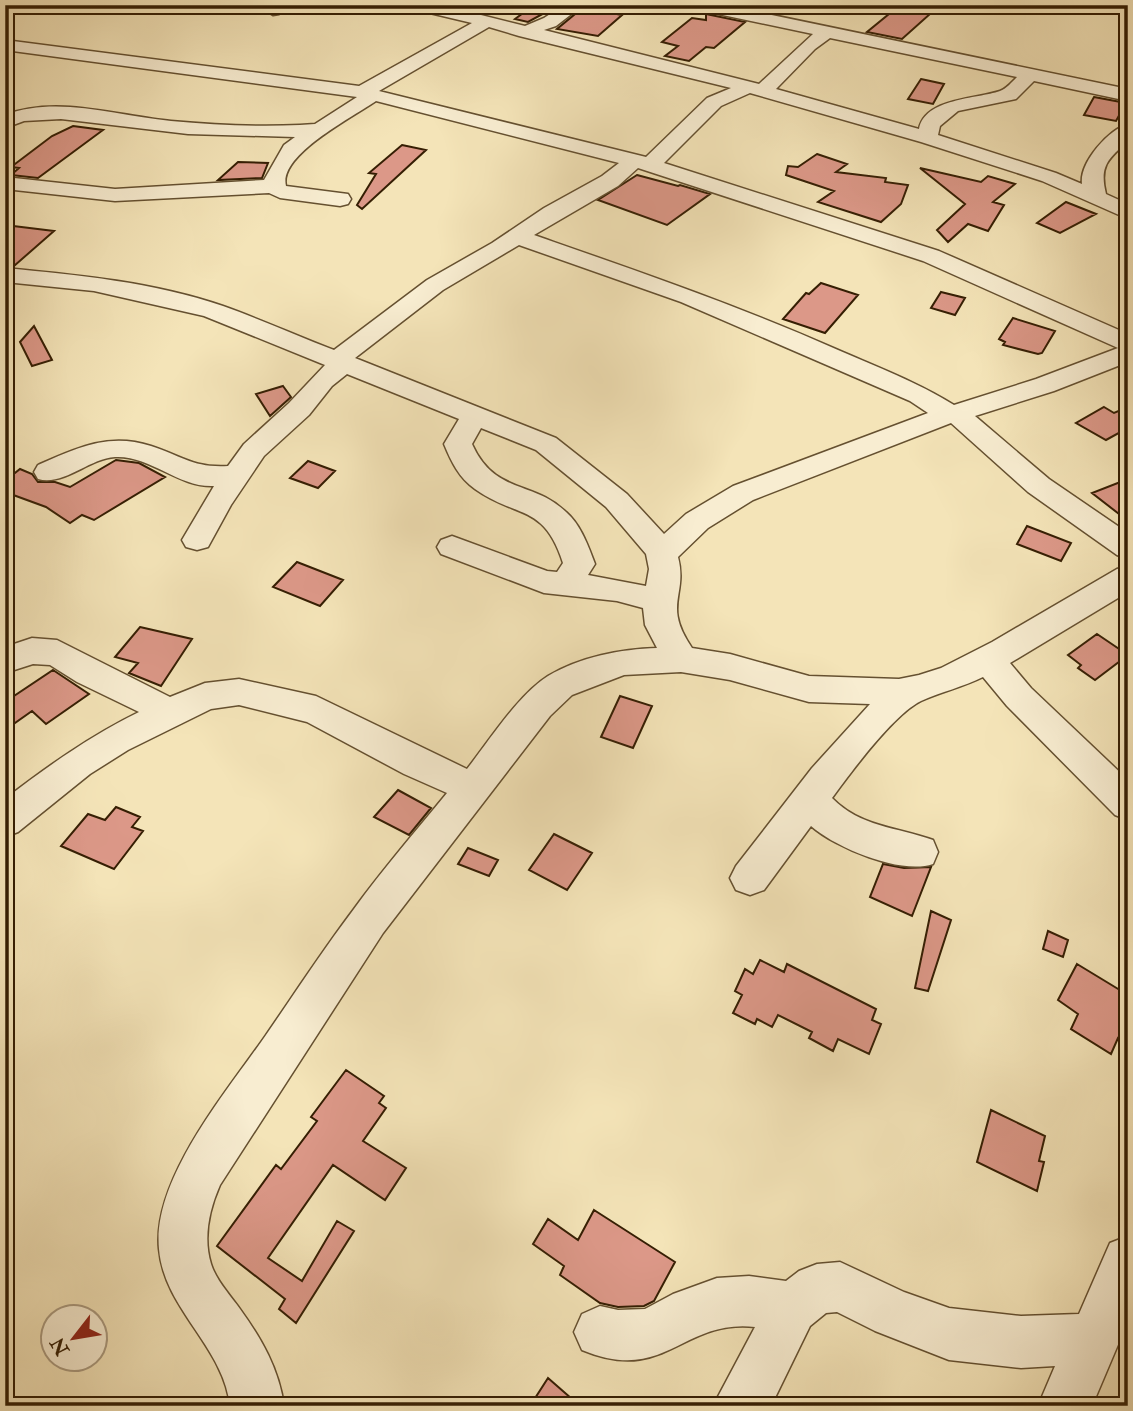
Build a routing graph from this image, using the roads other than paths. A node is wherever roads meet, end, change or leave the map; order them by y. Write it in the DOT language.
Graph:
graph roads {
  1 [pos="419,5"];
  2 [pos="575,5"];
  3 [pos="699,5"];
  4 [pos="484,23"];
  5 [pos="525,32"];
  6 [pos="827,32"];
  7 [pos="5,46"];
  8 [pos="720,62"];
  9 [pos="1029,76"];
  10 [pos="762,86"];
  11 [pos="367,94"];
  12 [pos="1128,95"];
  13 [pos="5,105"];
  14 [pos="31,113"];
  15 [pos="5,122"];
  16 [pos="319,130"];
  17 [pos="1128,130"];
  18 [pos="928,138"];
  19 [pos="636,166"];
  20 [pos="592,172"];
  21 [pos="5,183"];
  22 [pos="274,186"];
  23 [pos="1095,197"];
  24 [pos="340,199"];
  25 [pos="1128,212"];
  26 [pos="517,237"];
  27 [pos="5,275"];
  28 [pos="1128,343"];
  29 [pos="1128,353"];
  30 [pos="341,362"];
  31 [pos="953,414"];
  32 [pos="479,415"];
  33 [pos="48,472"];
  34 [pos="236,475"];
  35 [pos="197,540"];
  36 [pos="452,547"];
  37 [pos="1128,548"];
  38 [pos="662,554"];
  39 [pos="1128,577"];
  40 [pos="565,585"];
  41 [pos="659,600"];
  42 [pos="681,659"];
  43 [pos="988,659"];
  44 [pos="5,660"];
  45 [pos="910,690"];
  46 [pos="167,713"];
  47 [pos="473,788"];
  48 [pos="810,799"];
  49 [pos="1128,804"];
  50 [pos="5,821"];
  51 [pos="919,852"];
  52 [pos="750,878"];
  53 [pos="1128,1261"];
  54 [pos="792,1308"];
  55 [pos="600,1332"];
  56 [pos="1094,1339"];
  57 [pos="257,1406"];
  58 [pos="740,1406"];
  59 [pos="1065,1406"];
  1 -- 4 [label="street"];
  2 -- 5 [label="street"];
  3 -- 6 [label="street"];
  4 -- 5 [label="street"];
  4 -- 11 [label="street"];
  5 -- 10 [label="street"];
  6 -- 9 [label="street"];
  6 -- 10 [label="street"];
  7 -- 11 [label="street"];
  8 -- 10 [label="street"];
  9 -- 12 [label="street"];
  9 -- 18 [label="street"];
  10 -- 18 [label="street"];
  10 -- 19 [label="street"];
  11 -- 16 [label="street"];
  11 -- 19 [label="street"];
  13 -- 14 [label="street"];
  14 -- 15 [label="street"];
  14 -- 16 [label="street"];
  16 -- 22 [label="street"];
  17 -- 23 [label="street"];
  18 -- 23 [label="street"];
  19 -- 20 [label="street"];
  19 -- 26 [label="street"];
  19 -- 28 [label="street"];
  21 -- 22 [label="street"];
  22 -- 24 [label="street"];
  23 -- 25 [label="street"];
  26 -- 30 [label="street"];
  26 -- 31 [label="street"];
  27 -- 30 [label="street"];
  29 -- 31 [label="street"];
  30 -- 32 [label="street"];
  30 -- 34 [label="street"];
  31 -- 37 [label="street"];
  31 -- 38 [label="street"];
  32 -- 38 [label="street"];
  32 -- 40 [label="street"];
  33 -- 34 [label="street"];
  34 -- 35 [label="street"];
  36 -- 40 [label="street"];
  38 -- 41 [label="street"];
  39 -- 43 [label="street"];
  40 -- 41 [label="street"];
  41 -- 42 [label="street"];
  42 -- 45 [label="street"];
  42 -- 47 [label="street"];
  43 -- 45 [label="street"];
  43 -- 49 [label="street"];
  44 -- 46 [label="street"];
  45 -- 48 [label="street"];
  46 -- 47 [label="street"];
  46 -- 50 [label="street"];
  47 -- 57 [label="street"];
  48 -- 51 [label="street"];
  48 -- 52 [label="street"];
  53 -- 56 [label="street"];
  54 -- 55 [label="street"];
  54 -- 56 [label="street"];
  54 -- 58 [label="street"];
  56 -- 59 [label="street"];
}
